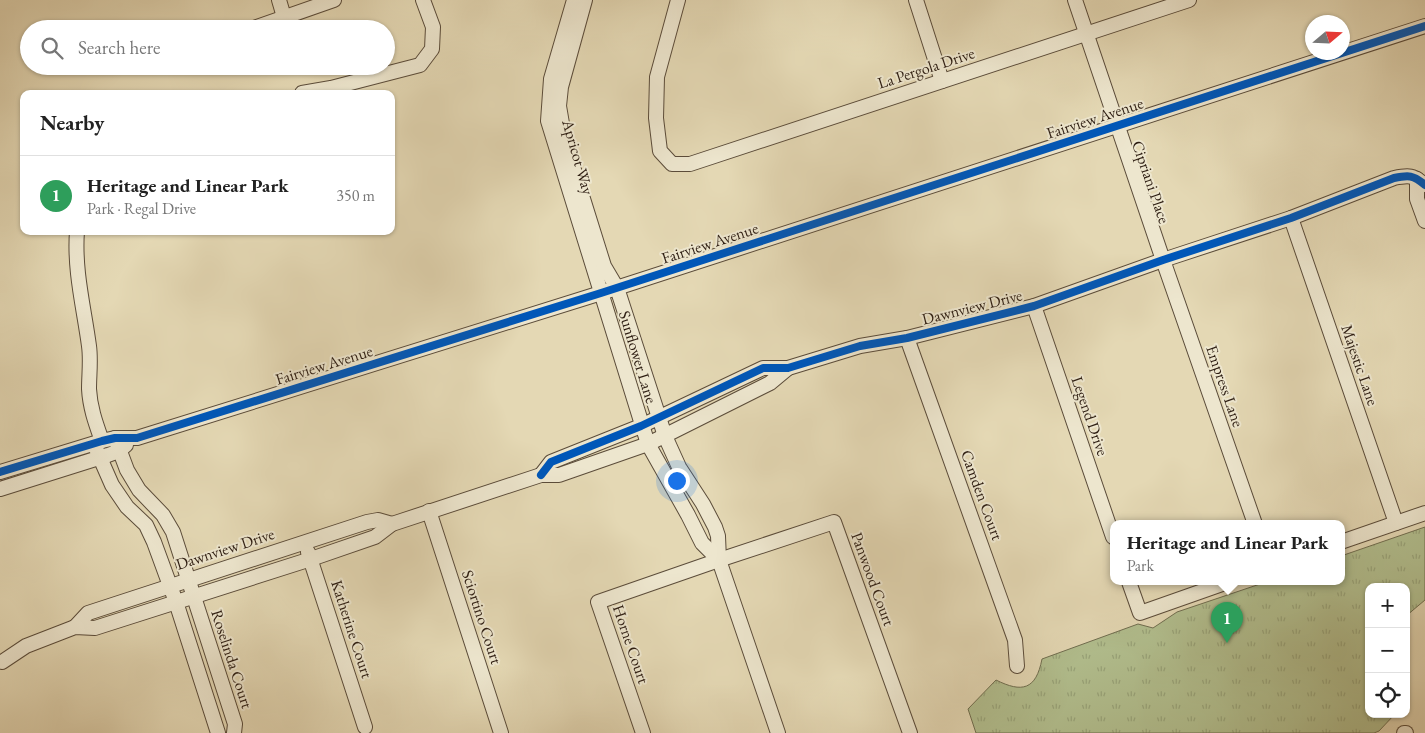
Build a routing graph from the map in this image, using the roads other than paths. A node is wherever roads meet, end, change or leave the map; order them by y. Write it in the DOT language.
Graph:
graph roads {
  1 [pos="279,0"];
  2 [pos="334,0"];
  3 [pos="423,0"];
  4 [pos="574,0"];
  5 [pos="585,0"];
  6 [pos="678,0"];
  7 [pos="916,0"];
  8 [pos="1075,0"];
  9 [pos="1189,0"];
  10 [pos="284,17"];
  11 [pos="276,20"];
  12 [pos="1425,26"];
  13 [pos="1086,34"];
  14 [pos="395,71"];
  15 [pos="381,75"];
  16 [pos="942,81"];
  17 [pos="319,90"];
  18 [pos="1118,126"];
  19 [pos="1421,182"];
  20 [pos="1291,218"];
  21 [pos="1425,222"];
  22 [pos="78,235"];
  23 [pos="1163,260"];
  24 [pos="617,288"];
  25 [pos="601,293"];
  26 [pos="1034,306"];
  27 [pos="907,338"];
  28 [pos="788,368"];
  29 [pos="658,417"];
  30 [pos="641,426"];
  31 [pos="665,436"];
  32 [pos="108,444"];
  33 [pos="648,444"];
  34 [pos="100,457"];
  35 [pos="0,472"];
  36 [pos="541,475"];
  37 [pos="0,490"];
  38 [pos="429,511"];
  39 [pos="1425,513"];
  40 [pos="1254,520"];
  41 [pos="1396,523"];
  42 [pos="392,524"];
  43 [pos="1110,528"];
  44 [pos="1345,541"];
  45 [pos="305,542"];
  46 [pos="311,559"];
  47 [pos="719,560"];
  48 [pos="188,580"];
  49 [pos="1130,585"];
  50 [pos="1219,585"];
  51 [pos="170,586"];
  52 [pos="194,596"];
  53 [pos="176,602"];
  54 [pos="75,627"];
  55 [pos="2,662"];
  56 [pos="1017,666"];
  57 [pos="365,727"];
  58 [pos="218,733"];
  59 [pos="234,733"];
  60 [pos="501,733"];
  61 [pos="643,733"];
  62 [pos="778,733"];
  63 [pos="910,733"];
  1 -- 10 [label="street"];
  2 -- 10 [label="street"];
  3 -- 14 [label="street"];
  4 -- 25 [label="street, Apricot Way"];
  5 -- 24 [label="street, Apricot Way"];
  6 -- 16 [label="street, La Pergola Drive"];
  7 -- 16 [label="street"];
  8 -- 13 [label="street, Cipriani Place"];
  9 -- 13 [label="street, La Pergola Drive"];
  10 -- 11 [label="street"];
  12 -- 18 [label="street, Fairview Avenue"];
  13 -- 16 [label="street, La Pergola Drive"];
  13 -- 18 [label="street, Cipriani Place"];
  15 -- 17 [label="street"];
  18 -- 23 [label="street, Cipriani Place"];
  18 -- 24 [label="street, Fairview Avenue"];
  19 -- 20 [label="street, Dawnview Drive"];
  19 -- 21 [label="street"];
  20 -- 23 [label="street, Dawnview Drive"];
  20 -- 41 [label="street, Majestic Lane"];
  22 -- 32 [label="street"];
  23 -- 26 [label="street, Dawnview Drive"];
  23 -- 40 [label="street, Empress Lane"];
  24 -- 25 [label="street, Fairview Avenue"];
  24 -- 29 [label="street, Sunflower Lane"];
  25 -- 30 [label="street, Sunflower Lane"];
  25 -- 32 [label="street, Fairview Avenue"];
  26 -- 27 [label="street, Dawnview Drive"];
  26 -- 43 [label="street, Legend Drive"];
  27 -- 28 [label="street, Dawnview Drive"];
  27 -- 56 [label="street, Camden Court"];
  28 -- 29 [label="street, Dawnview Drive"];
  28 -- 31 [label="street, Dawnview Drive"];
  29 -- 30 [label="street, Dawnview Drive"];
  29 -- 31 [label="street, Sunflower Lane"];
  30 -- 33 [label="street, Sunflower Lane"];
  30 -- 36 [label="street, Dawnview Drive"];
  31 -- 33 [label="street, Dawnview Drive"];
  31 -- 47 [label="street, Sunflower Lane"];
  32 -- 34 [label="street"];
  32 -- 34 [label="street, Fairview Avenue"];
  32 -- 35 [label="street, Fairview Avenue"];
  32 -- 48 [label="street, Roselinda Court"];
  33 -- 36 [label="street, Dawnview Drive"];
  33 -- 47 [label="street, Sunflower Lane"];
  34 -- 37 [label="street, Fairview Avenue"];
  34 -- 51 [label="street"];
  36 -- 38 [label="street, Dawnview Drive"];
  38 -- 42 [label="street, Dawnview Drive"];
  38 -- 60 [label="street, Sciortino Court"];
  39 -- 41 [label="street"];
  41 -- 44 [label="street"];
  42 -- 45 [label="street, Dawnview Drive"];
  42 -- 46 [label="street, Dawnview Drive"];
  45 -- 46 [label="street, Katherine Court"];
  45 -- 48 [label="street, Dawnview Drive"];
  46 -- 52 [label="street, Dawnview Drive"];
  46 -- 57 [label="street, Katherine Court"];
  47 -- 61 [label="street, Horne Court"];
  47 -- 62 [label="street, Sunflower Lane"];
  47 -- 63 [label="street, Panwood Court"];
  48 -- 51 [label="street, Dawnview Drive"];
  48 -- 52 [label="street, Roselinda Court"];
  49 -- 50 [label="street"];
  51 -- 53 [label="street"];
  51 -- 54 [label="street, Dawnview Drive"];
  52 -- 53 [label="street, Dawnview Drive"];
  52 -- 59 [label="street, Roselinda Court"];
  53 -- 54 [label="street, Dawnview Drive"];
  53 -- 58 [label="street"];
  54 -- 55 [label="street, Dawnview Drive"];
}
